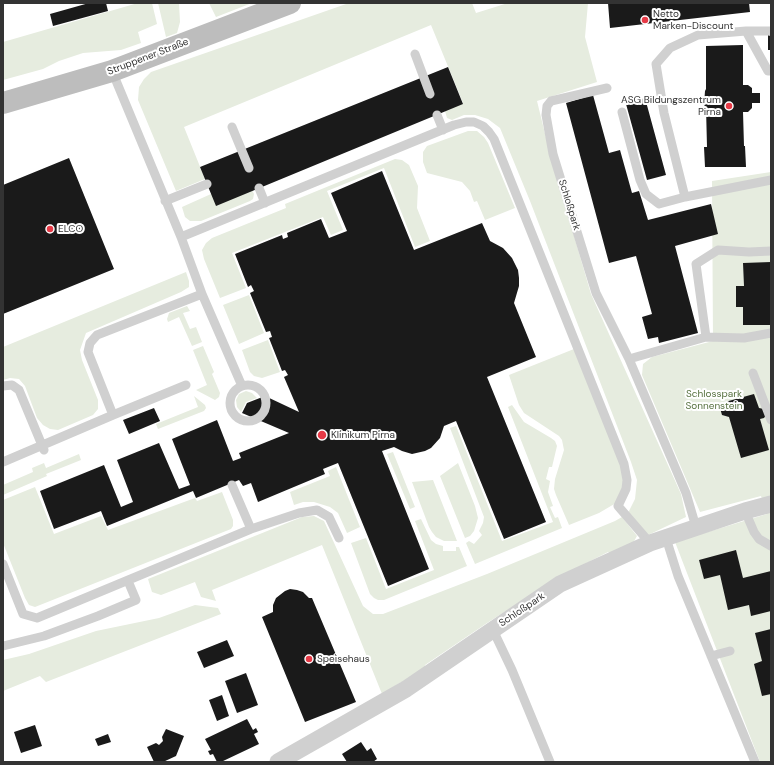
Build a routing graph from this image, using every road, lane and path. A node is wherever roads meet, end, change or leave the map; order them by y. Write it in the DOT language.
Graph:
graph roads {
  1 [pos="290,3"];
  2 [pos="746,31"];
  3 [pos="771,31"];
  4 [pos="415,54"];
  5 [pos="112,71"];
  6 [pos="771,71"];
  7 [pos="607,88"];
  8 [pos="430,94"];
  9 [pos="3,103"];
  10 [pos="622,112"];
  11 [pos="436,115"];
  12 [pos="232,127"];
  13 [pos="442,130"];
  14 [pos="249,168"];
  15 [pos="770,183"];
  16 [pos="207,184"];
  17 [pos="259,188"];
  18 [pos="685,196"];
  19 [pos="165,201"];
  20 [pos="265,203"];
  21 [pos="181,237"];
  22 [pos="771,252"];
  23 [pos="202,294"];
  24 [pos="771,333"];
  25 [pos="706,337"];
  26 [pos="629,358"];
  27 [pos="753,373"];
  28 [pos="186,385"];
  29 [pos="3,386"];
  30 [pos="242,386"];
  31 [pos="113,415"];
  32 [pos="771,420"];
  33 [pos="43,449"];
  34 [pos="3,462"];
  35 [pos="232,485"];
  36 [pos="771,504"];
  37 [pos="745,511"];
  38 [pos="696,527"];
  39 [pos="251,529"];
  40 [pos="339,538"];
  41 [pos="658,541"];
  42 [pos="771,546"];
  43 [pos="3,564"];
  44 [pos="128,581"];
  45 [pos="493,630"];
  46 [pos="3,646"];
  47 [pos="730,651"];
  48 [pos="711,656"];
  49 [pos="278,762"];
  50 [pos="550,762"];
  51 [pos="755,762"];
  1 -- 5 [label="main road, Struppener Straße"];
  2 -- 3 [label="lane"];
  2 -- 6 [label="lane"];
  2 -- 18 [label="lane"];
  4 -- 8 [label="lane"];
  5 -- 9 [label="main road, Struppener Straße"];
  5 -- 19 [label="lane"];
  7 -- 26 [label="lane, Schloßpark"];
  10 -- 18 [label="lane"];
  11 -- 13 [label="lane"];
  12 -- 14 [label="lane"];
  13 -- 20 [label="lane"];
  13 -- 41 [label="lane"];
  15 -- 18 [label="lane"];
  16 -- 19 [label="lane"];
  17 -- 20 [label="lane"];
  19 -- 21 [label="lane"];
  20 -- 21 [label="lane"];
  21 -- 23 [label="lane"];
  22 -- 25 [label="lane"];
  23 -- 30 [label="lane"];
  23 -- 31 [label="lane"];
  24 -- 25 [label="lane"];
  25 -- 26 [label="lane"];
  26 -- 38 [label="lane, Schloßpark"];
  27 -- 32 [label="lane"];
  28 -- 31 [label="lane"];
  29 -- 33 [label="lane"];
  31 -- 33 [label="lane"];
  33 -- 34 [label="lane"];
  35 -- 39 [label="lane"];
  36 -- 37 [label="street, Schloßpark"];
  37 -- 38 [label="street, Schloßpark"];
  37 -- 42 [label="lane"];
  38 -- 41 [label="street, Schloßpark"];
  39 -- 40 [label="lane"];
  39 -- 44 [label="lane"];
  41 -- 45 [label="street, Schloßpark"];
  41 -- 48 [label="lane"];
  43 -- 44 [label="lane"];
  44 -- 46 [label="lane"];
  45 -- 49 [label="street, Schloßpark"];
  45 -- 50 [label="lane"];
  47 -- 48 [label="lane"];
  48 -- 51 [label="lane"];
}
